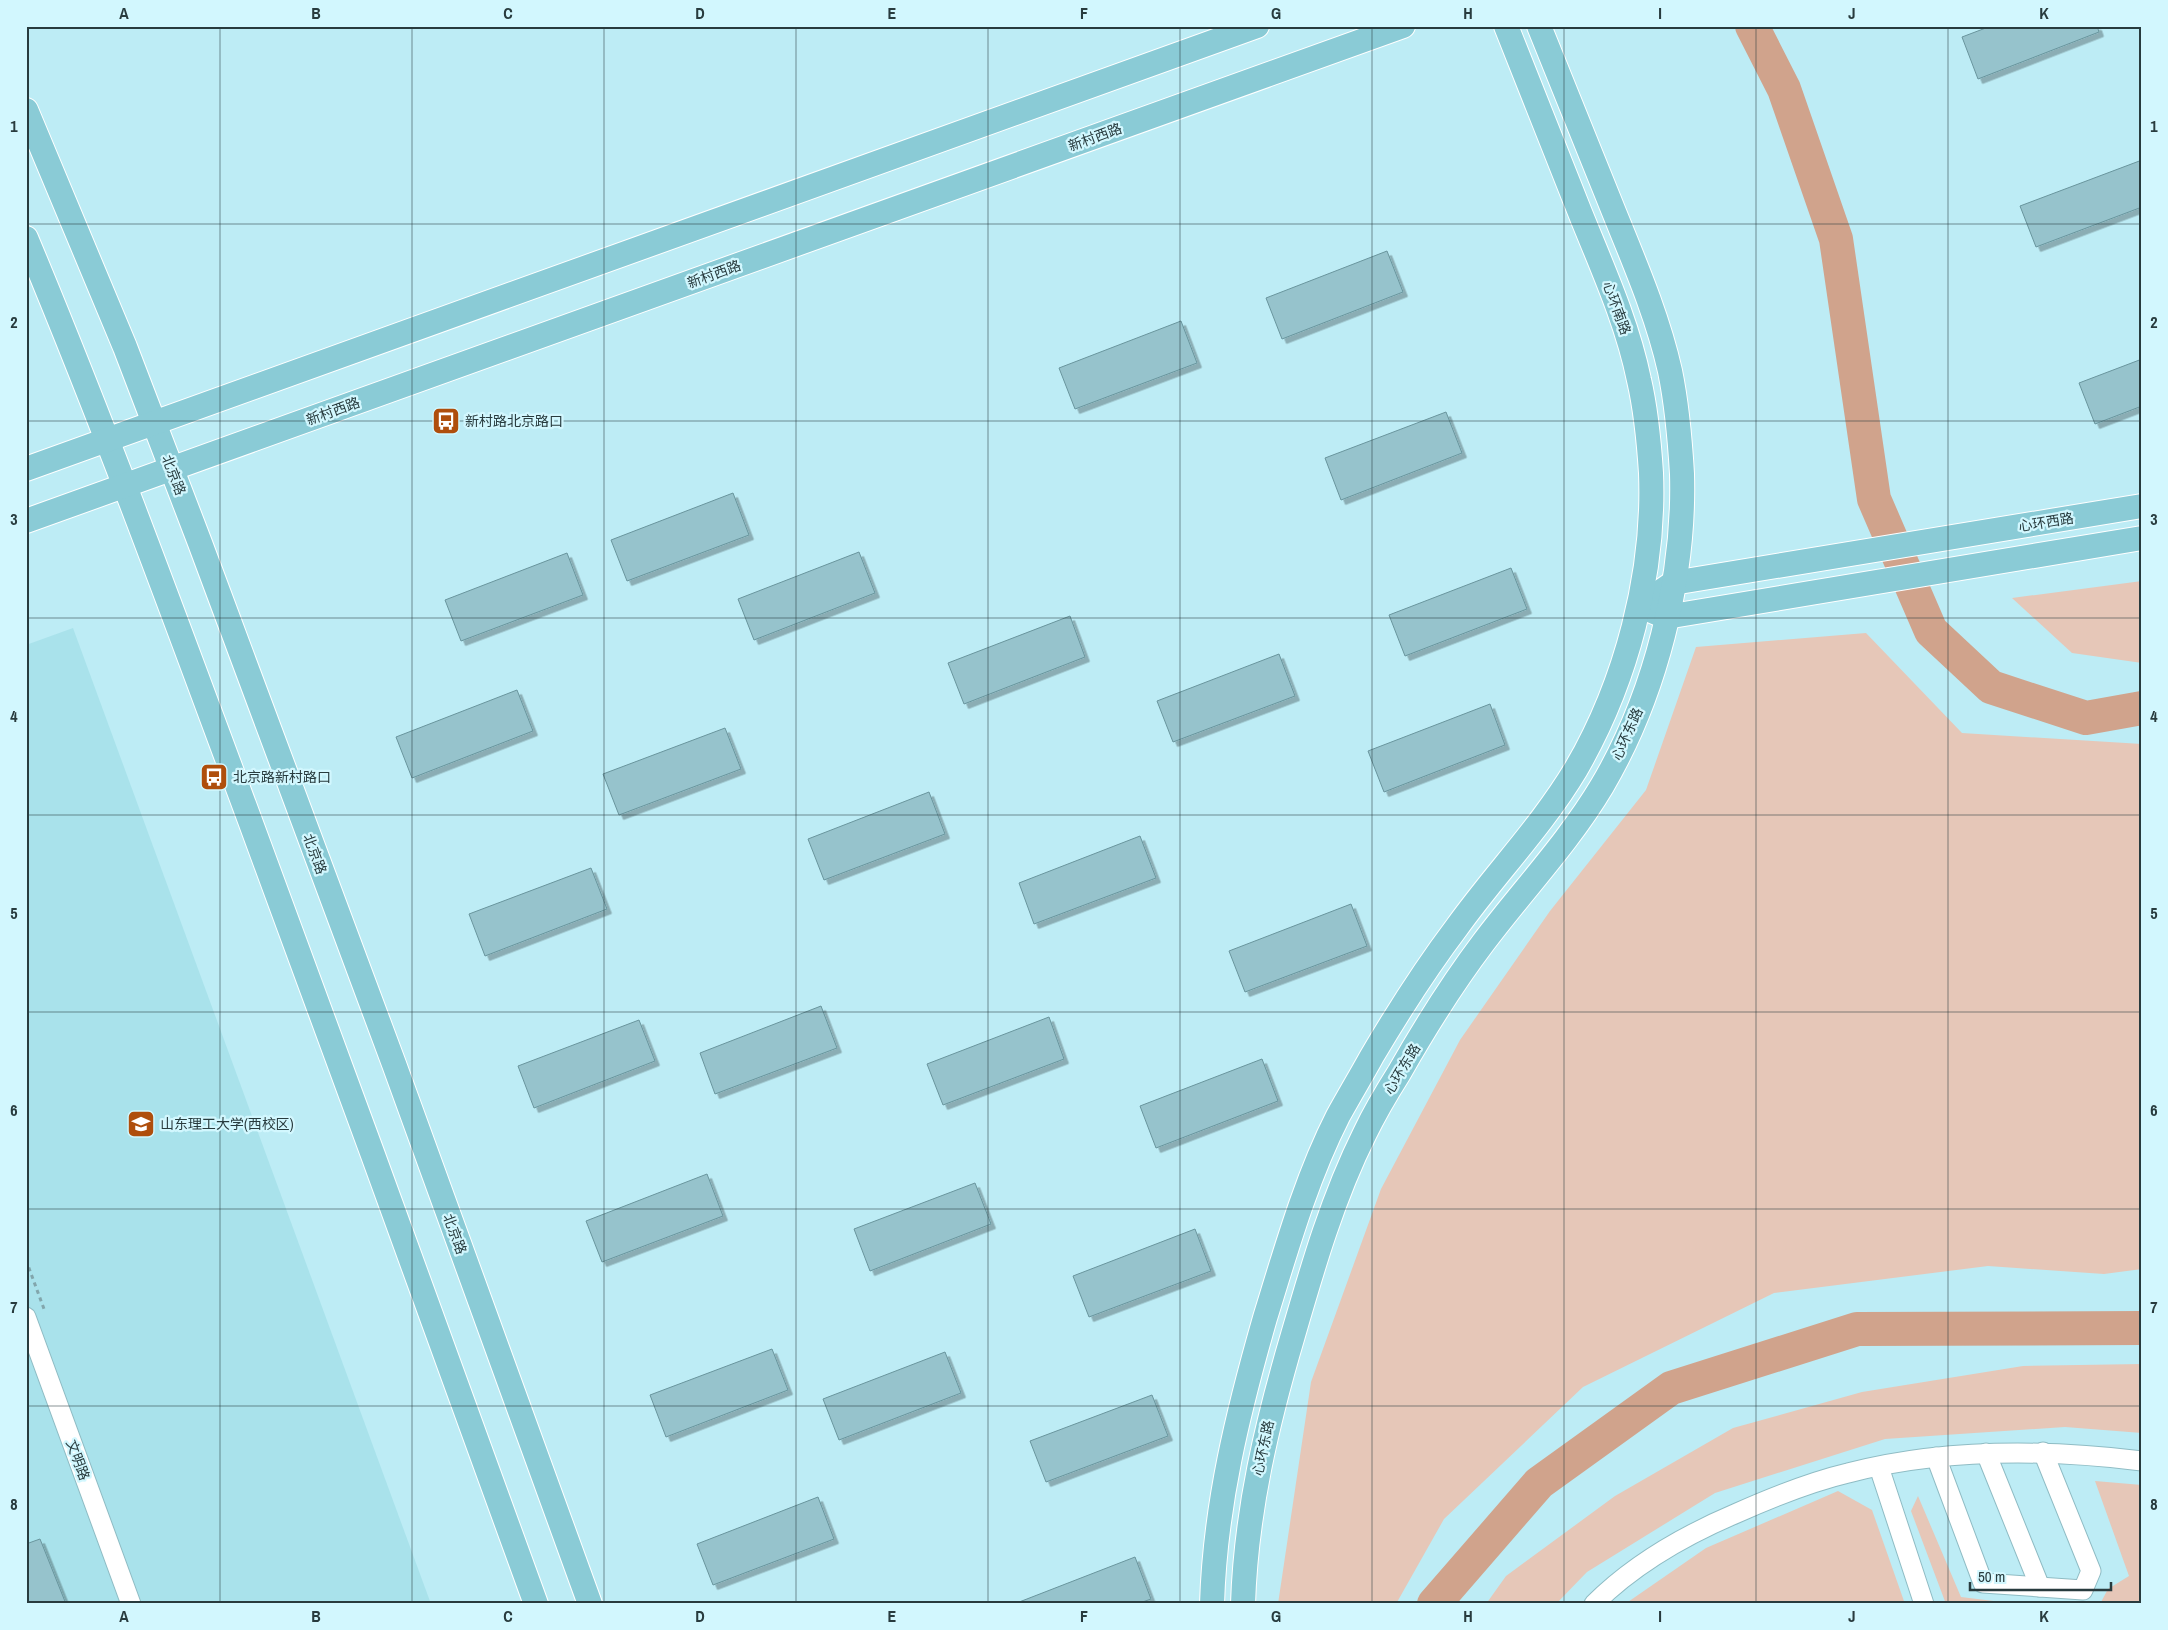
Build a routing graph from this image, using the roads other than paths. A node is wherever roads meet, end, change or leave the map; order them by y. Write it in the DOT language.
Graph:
graph roads {
  1 [pos="1257,26"];
  2 [pos="1402,26"];
  3 [pos="1506,26"];
  4 [pos="1539,26"];
  5 [pos="26,110"];
  6 [pos="26,238"];
  7 [pos="154,423"];
  8 [pos="108,440"];
  9 [pos="26,469"];
  10 [pos="171,469"];
  11 [pos="125,486"];
  12 [pos="2142,506"];
  13 [pos="26,521"];
  14 [pos="2142,538"];
  15 [pos="1673,583"];
  16 [pos="1640,607"];
  17 [pos="1666,617"];
  18 [pos="26,1317"];
  19 [pos="2043,1452"];
  20 [pos="1986,1453"];
  21 [pos="1936,1457"];
  22 [pos="2142,1461"];
  23 [pos="1878,1466"];
  24 [pos="2040,1587"];
  25 [pos="130,1604"];
  26 [pos="536,1604"];
  27 [pos="590,1604"];
  28 [pos="1212,1604"];
  29 [pos="1243,1604"];
  30 [pos="1594,1604"];
  31 [pos="1924,1604"];
  1 -- 7 [label="main road"];
  2 -- 10 [label="main road, 新村西路"];
  3 -- 16 [label="main road, 心环南路"];
  4 -- 15 [label="main road"];
  5 -- 7 [label="main road, 北京路"];
  6 -- 8 [label="main road"];
  7 -- 8 [label="main road"];
  7 -- 10 [label="main road, 北京路"];
  8 -- 9 [label="main road"];
  8 -- 11 [label="main road"];
  10 -- 11 [label="main road, 新村西路"];
  10 -- 27 [label="main road, 北京路"];
  11 -- 13 [label="main road, 新村西路"];
  11 -- 26 [label="main road"];
  12 -- 15 [label="main road, 心环西路"];
  14 -- 17 [label="main road"];
  15 -- 16 [label="main road"];
  15 -- 17 [label="main road, 心环东路"];
  16 -- 17 [label="main road"];
  16 -- 28 [label="main road"];
  17 -- 29 [label="main road, 心环东路"];
  18 -- 25 [label="street, 文明路"];
  19 -- 20 [label="street"];
  19 -- 22 [label="street"];
  19 -- 24 [label="street"];
  20 -- 21 [label="street"];
  20 -- 24 [label="street"];
  21 -- 23 [label="street"];
  21 -- 24 [label="street"];
  23 -- 30 [label="street"];
  23 -- 31 [label="street"];
}
